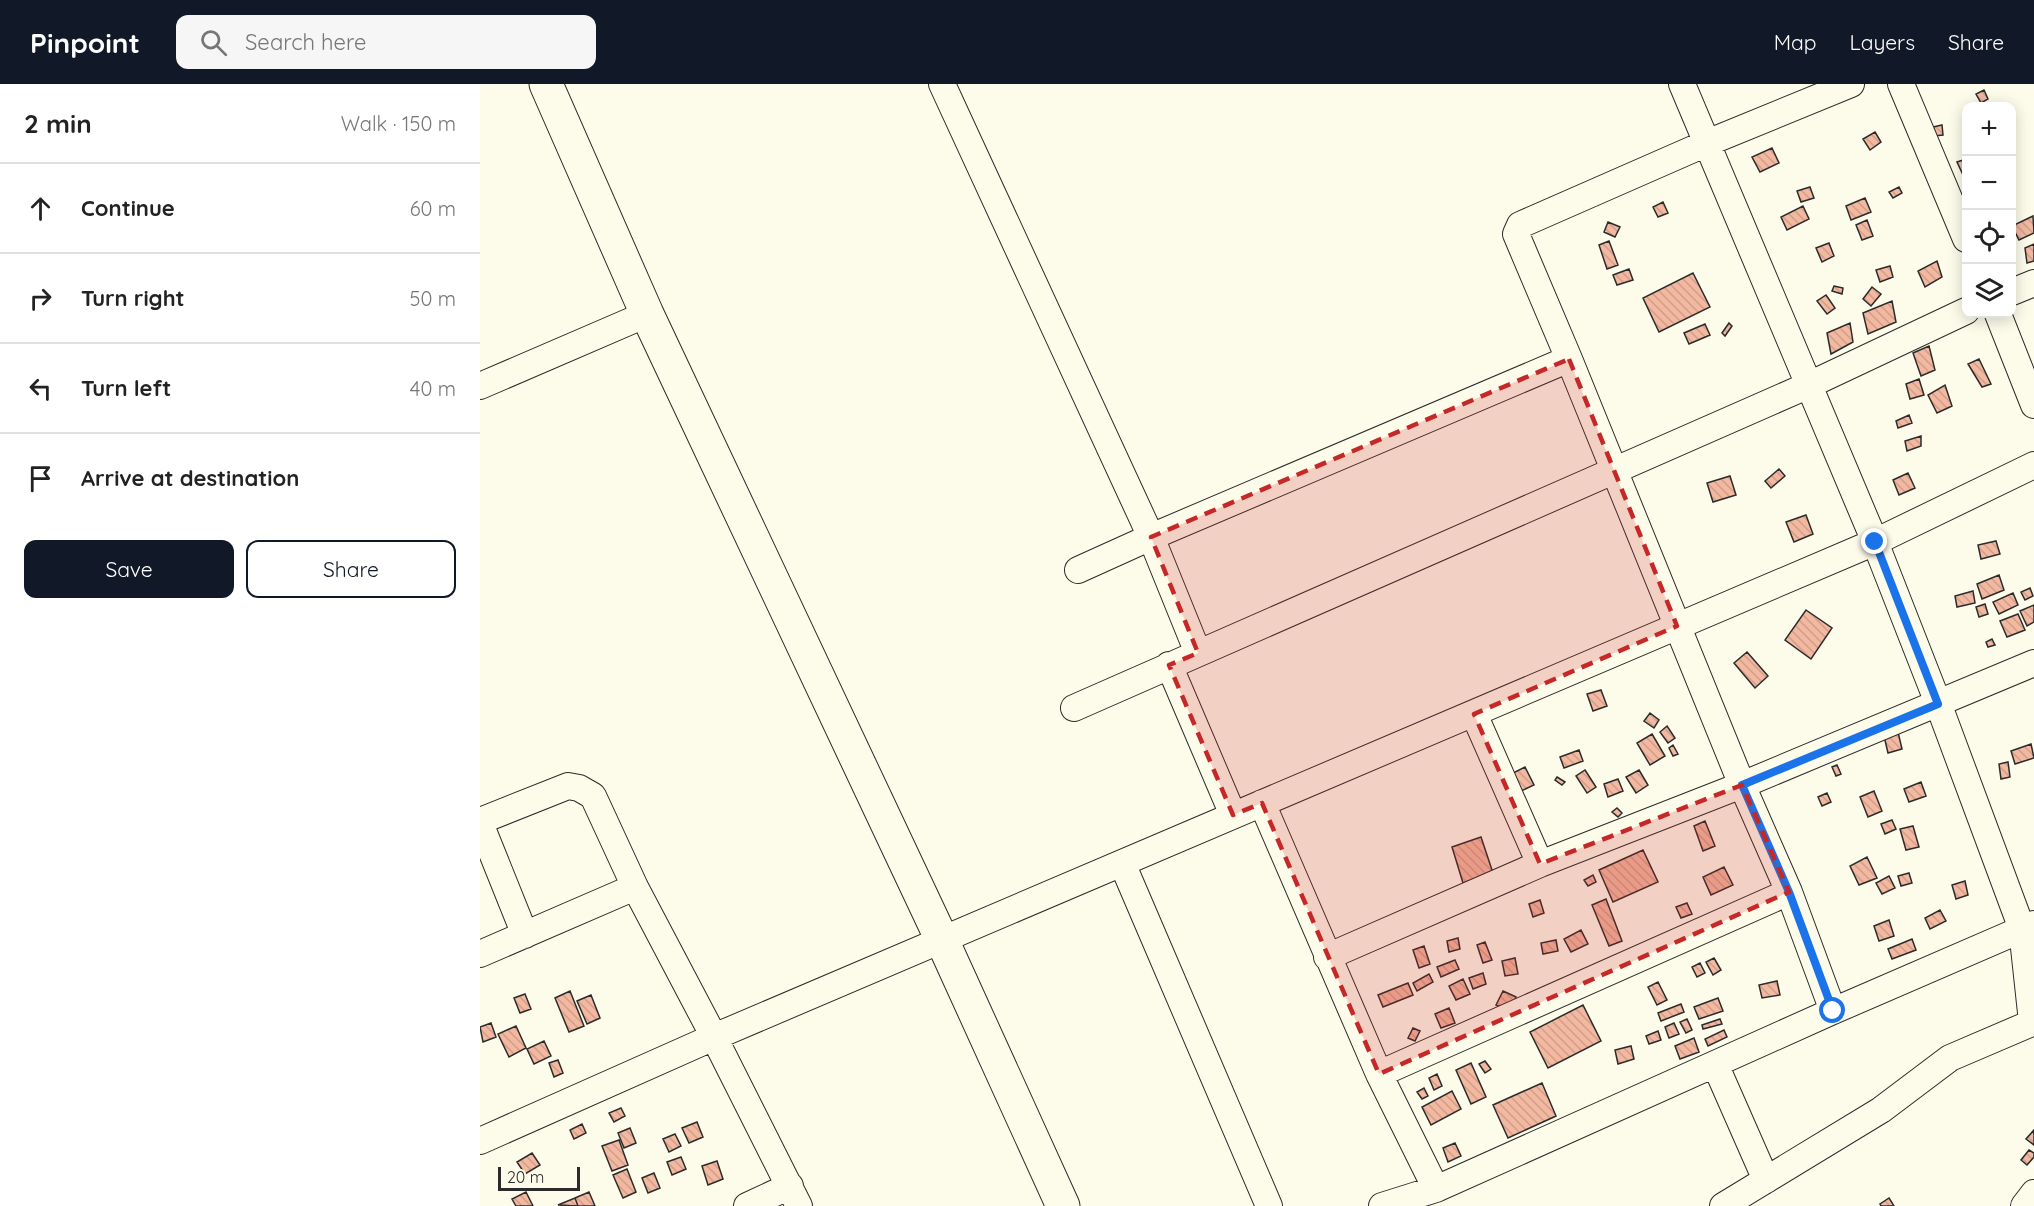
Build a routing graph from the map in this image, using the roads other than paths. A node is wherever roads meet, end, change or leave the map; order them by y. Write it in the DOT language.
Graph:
graph roads {
  1 [pos="546,84"];
  2 [pos="942,84"];
  3 [pos="1682,84"];
  4 [pos="1851,84"];
  5 [pos="1901,84"];
  6 [pos="1707,143"];
  7 [pos="1962,229"];
  8 [pos="2034,283"];
  9 [pos="2016,290"];
  10 [pos="1962,313"];
  11 [pos="647,314"];
  12 [pos="2000,318"];
  13 [pos="1569,359"];
  14 [pos="1809,385"];
  15 [pos="480,386"];
  16 [pos="2034,405"];
  17 [pos="2034,465"];
  18 [pos="1614,470"];
  19 [pos="1151,537"];
  20 [pos="1875,542"];
  21 [pos="1078,570"];
  22 [pos="1677,626"];
  23 [pos="1198,652"];
  24 [pos="2034,663"];
  25 [pos="1169,665"];
  26 [pos="1938,704"];
  27 [pos="1074,708"];
  28 [pos="1474,714"];
  29 [pos="1742,785"];
  30 [pos="1262,803"];
  31 [pos="1233,815"];
  32 [pos="480,822"];
  33 [pos="1122,863"];
  34 [pos="1540,864"];
  35 [pos="635,887"];
  36 [pos="1789,892"];
  37 [pos="2028,926"];
  38 [pos="525,935"];
  39 [pos="942,940"];
  40 [pos="480,954"];
  41 [pos="1327,957"];
  42 [pos="1833,1011"];
  43 [pos="2033,1022"];
  44 [pos="714,1037"];
  45 [pos="1715,1064"];
  46 [pos="1379,1074"];
  47 [pos="480,1141"];
  48 [pos="1766,1180"];
  49 [pos="1436,1189"];
  50 [pos="2034,1193"];
  51 [pos="794,1196"];
  52 [pos="747,1206"];
  53 [pos="1063,1206"];
  54 [pos="1269,1206"];
  55 [pos="1382,1206"];
  56 [pos="1723,1206"];
  57 [pos="2024,1206"];
  1 -- 11 [label="main road"];
  2 -- 19 [label="street"];
  3 -- 6 [label="street"];
  4 -- 6 [label="street"];
  5 -- 7 [label="street"];
  6 -- 13 [label="street"];
  6 -- 14 [label="street"];
  8 -- 9 [label="street"];
  10 -- 14 [label="street"];
  11 -- 15 [label="street"];
  11 -- 39 [label="main road"];
  12 -- 16 [label="street"];
  13 -- 18 [label="street"];
  13 -- 19 [label="street"];
  14 -- 18 [label="street"];
  14 -- 20 [label="street"];
  17 -- 20 [label="street"];
  18 -- 22 [label="street"];
  18 -- 23 [label="street"];
  19 -- 21 [label="street"];
  19 -- 23 [label="street"];
  20 -- 22 [label="street"];
  20 -- 26 [label="street"];
  22 -- 28 [label="street"];
  22 -- 29 [label="street"];
  23 -- 25 [label="street"];
  24 -- 26 [label="street"];
  25 -- 27 [label="street"];
  25 -- 31 [label="street"];
  26 -- 29 [label="street"];
  26 -- 37 [label="street"];
  28 -- 30 [label="street"];
  28 -- 34 [label="street"];
  29 -- 34 [label="street"];
  29 -- 36 [label="street"];
  30 -- 31 [label="street"];
  30 -- 41 [label="street"];
  31 -- 33 [label="street"];
  32 -- 35 [label="street"];
  32 -- 38 [label="street"];
  33 -- 39 [label="street"];
  33 -- 54 [label="street"];
  34 -- 41 [label="street"];
  35 -- 38 [label="street"];
  35 -- 44 [label="street"];
  36 -- 42 [label="street"];
  36 -- 46 [label="street"];
  37 -- 42 [label="street"];
  37 -- 43 [label="street"];
  38 -- 40 [label="street"];
  39 -- 44 [label="street"];
  39 -- 53 [label="main road"];
  41 -- 46 [label="street"];
  42 -- 45 [label="street"];
  43 -- 48 [label="street"];
  44 -- 47 [label="street"];
  44 -- 51 [label="street"];
  45 -- 48 [label="street"];
  45 -- 49 [label="street"];
  46 -- 49 [label="street"];
  48 -- 56 [label="street"];
  49 -- 55 [label="street"];
  50 -- 57 [label="street"];
  51 -- 52 [label="street"];
}
